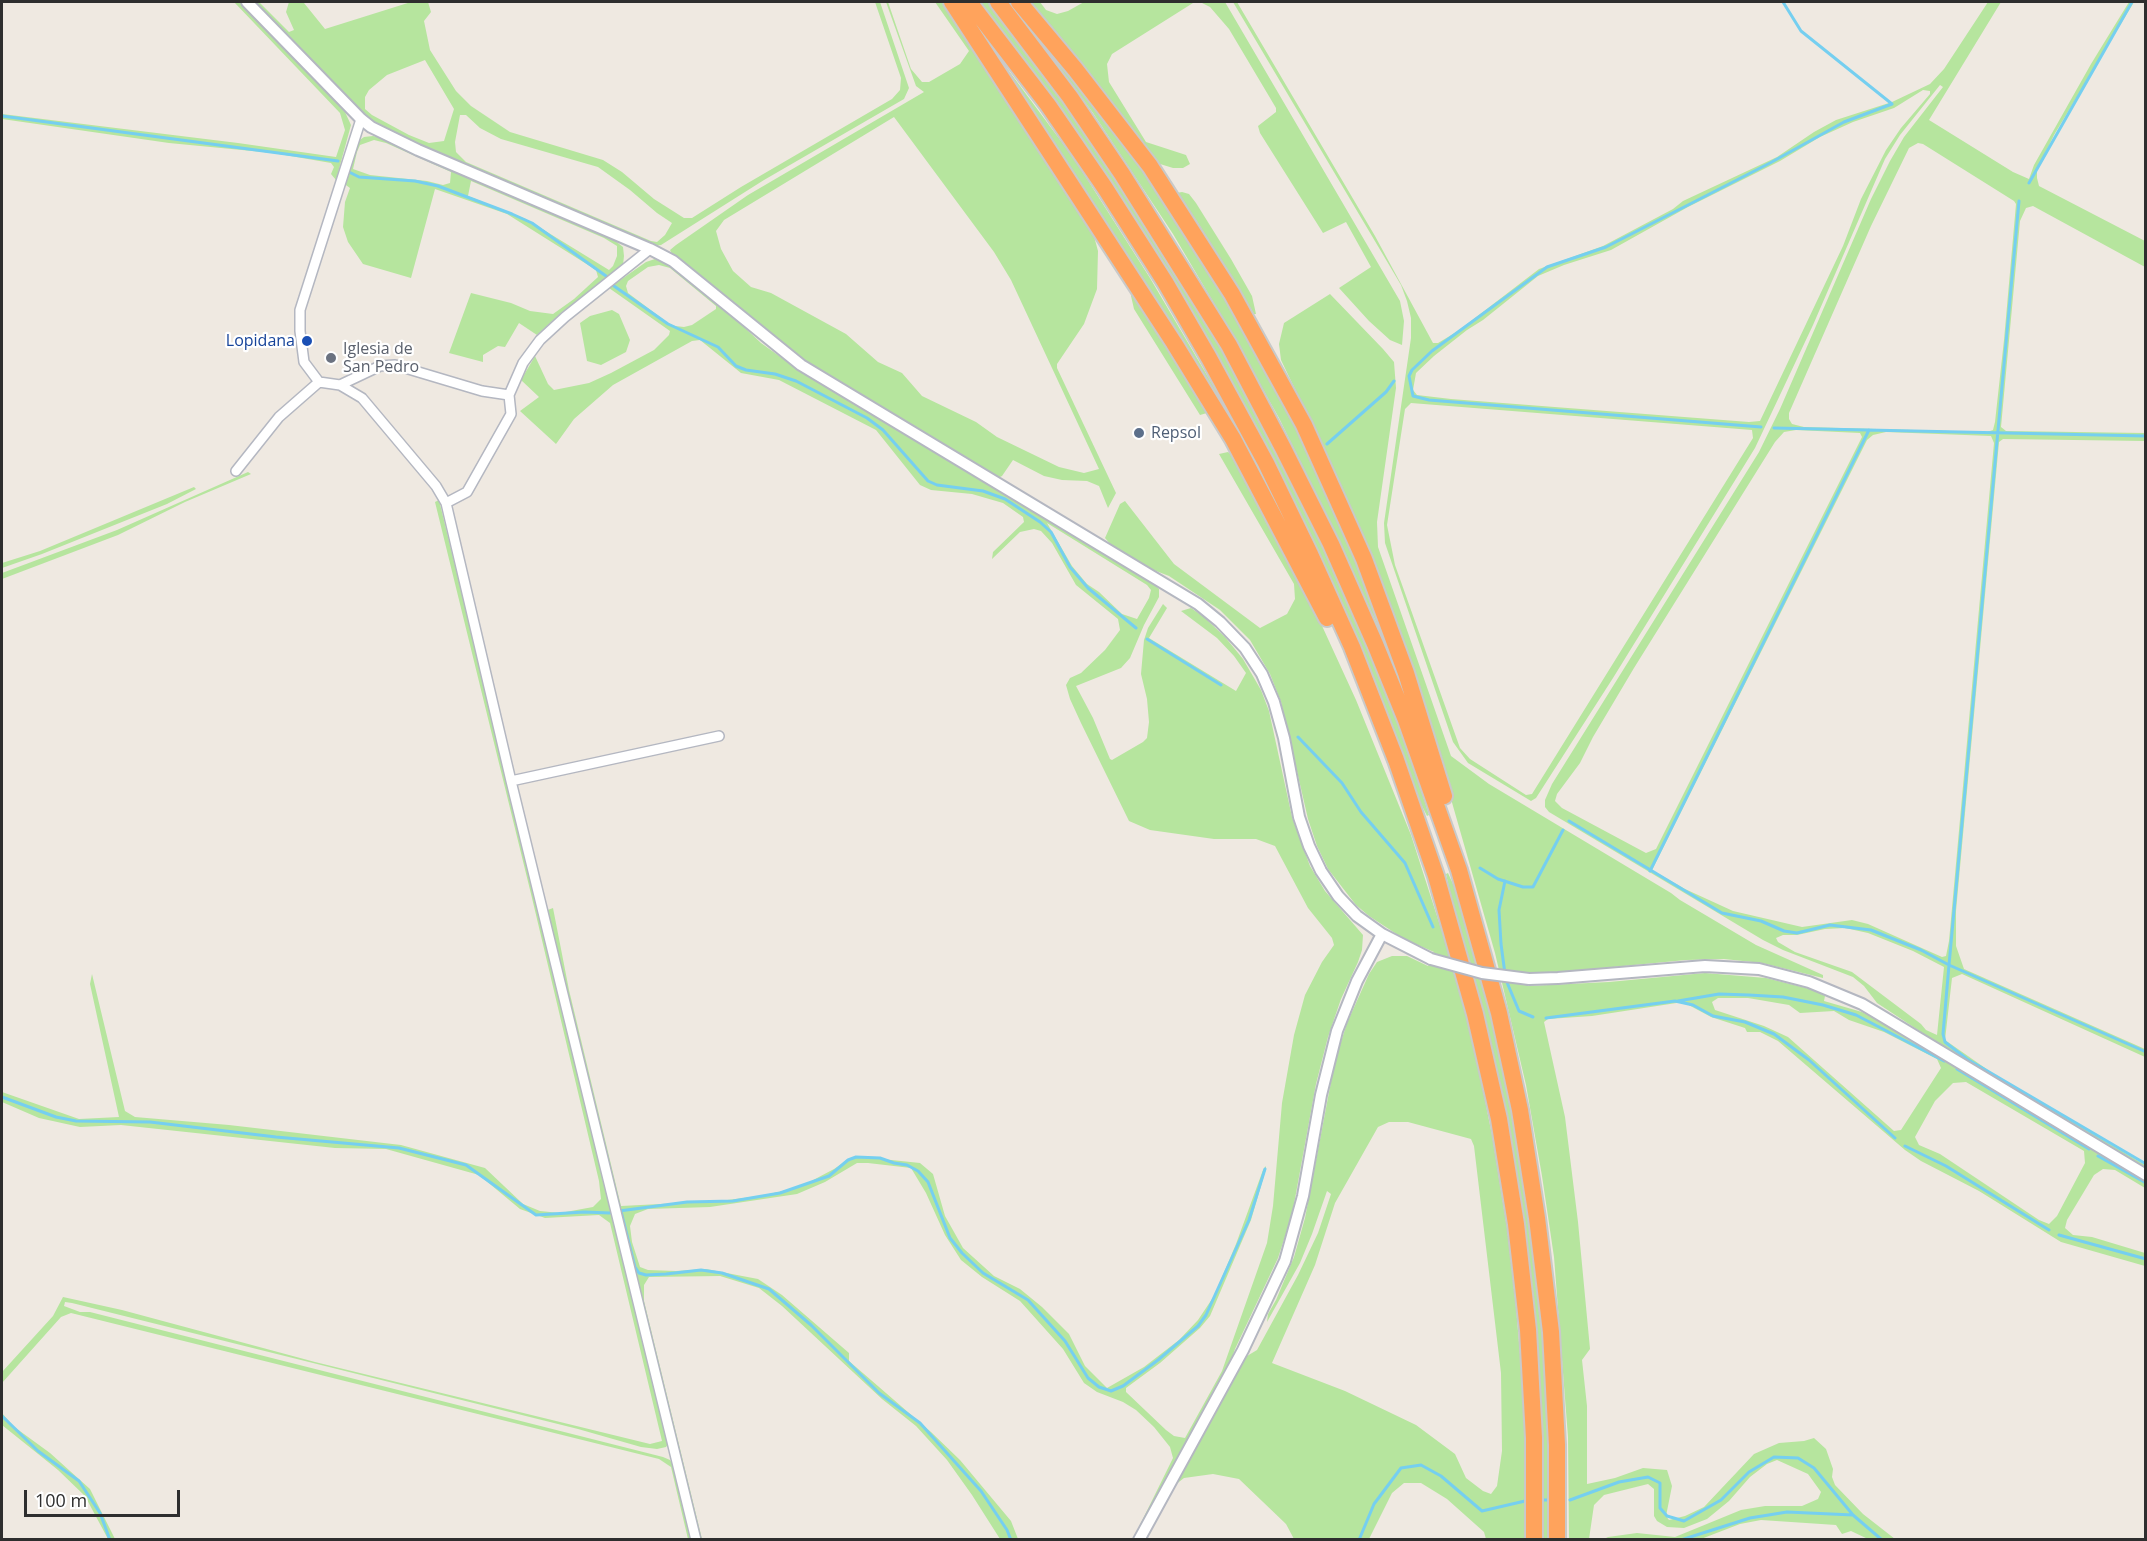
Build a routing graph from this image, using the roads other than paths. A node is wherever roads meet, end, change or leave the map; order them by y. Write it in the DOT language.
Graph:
graph roads {
  1 [pos="248,2"];
  2 [pos="952,2"];
  3 [pos="969,2"];
  4 [pos="998,2"];
  5 [pos="1019,2"];
  6 [pos="361,119"];
  7 [pos="650,249"];
  8 [pos="319,382"];
  9 [pos="340,385"];
  10 [pos="509,395"];
  11 [pos="236,471"];
  12 [pos="446,503"];
  13 [pos="1381,721"];
  14 [pos="719,736"];
  15 [pos="511,781"];
  16 [pos="1459,870"];
  17 [pos="1382,934"];
  18 [pos="2145,1175"];
  19 [pos="696,1539"];
  20 [pos="1139,1539"];
  21 [pos="1534,1539"];
  22 [pos="1557,1539"];
  1 -- 6 [label="street"];
  2 -- 13 [label="highway"];
  3 -- 13 [label="highway"];
  4 -- 16 [label="highway"];
  5 -- 16 [label="highway"];
  6 -- 7 [label="street"];
  6 -- 8 [label="street"];
  7 -- 10 [label="street"];
  7 -- 17 [label="street"];
  8 -- 9 [label="street"];
  8 -- 11 [label="street"];
  9 -- 10 [label="street"];
  9 -- 12 [label="street"];
  10 -- 12 [label="street"];
  12 -- 15 [label="street"];
  13 -- 21 [label="highway"];
  14 -- 15 [label="street"];
  15 -- 19 [label="street"];
  16 -- 22 [label="highway"];
  17 -- 18 [label="street, bridge"];
  17 -- 20 [label="street"];
}
